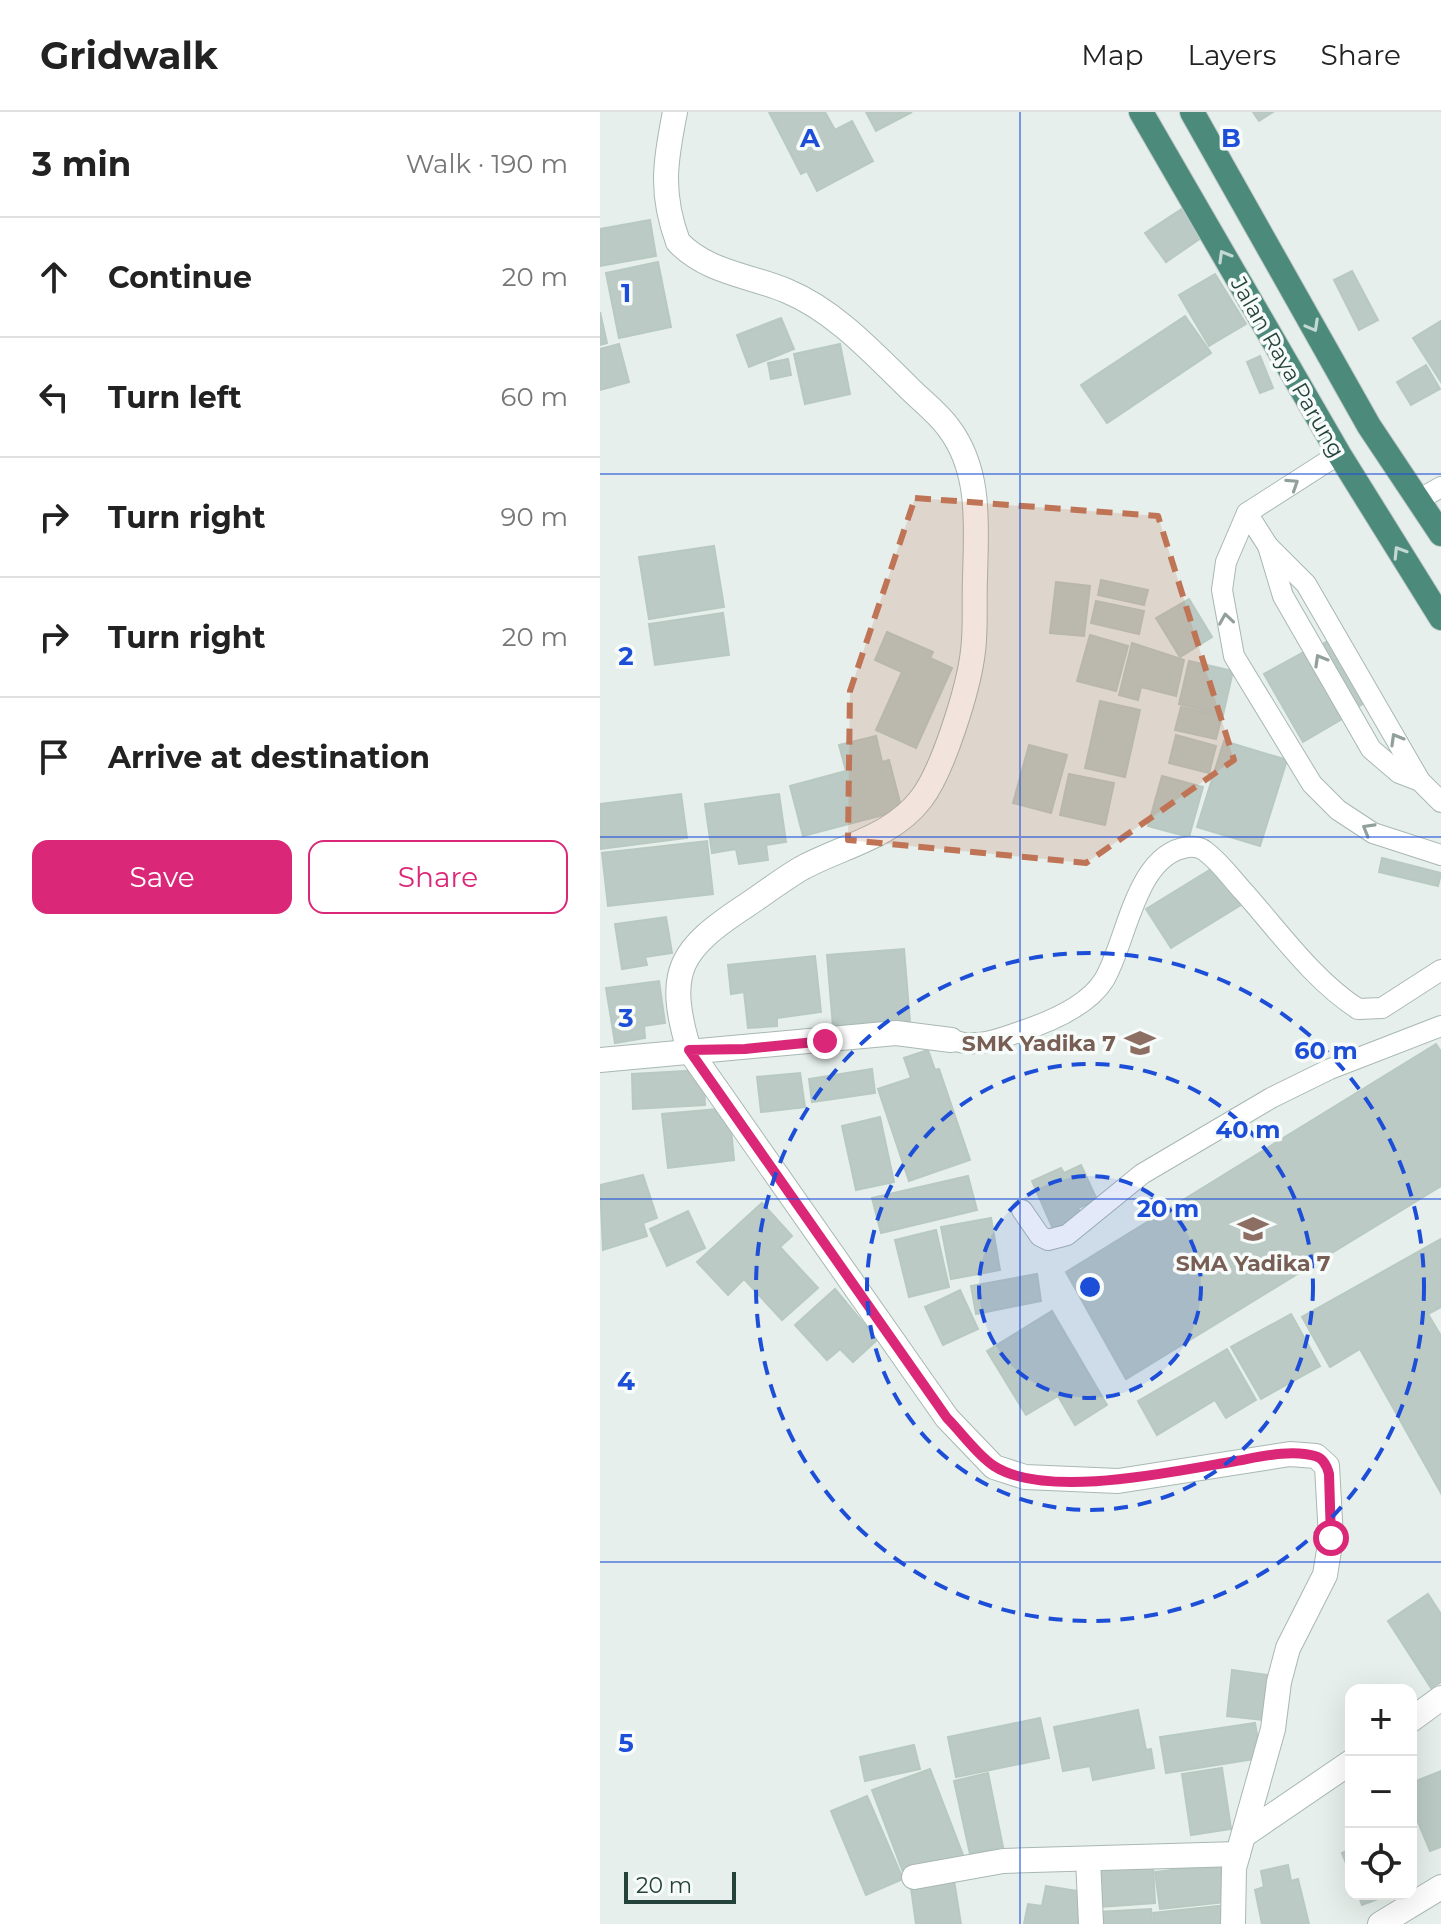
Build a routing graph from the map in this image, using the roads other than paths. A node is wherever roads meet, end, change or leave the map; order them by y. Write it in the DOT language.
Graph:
graph roads {
  1 [pos="675,112"];
  2 [pos="1141,112"];
  3 [pos="1192,112"];
  4 [pos="1369,426"];
  5 [pos="1339,454"];
  6 [pos="1441,487"];
  7 [pos="1418,500"];
  8 [pos="1247,513"];
  9 [pos="1441,534"];
  10 [pos="1441,618"];
  11 [pos="1441,802"];
  12 [pos="1441,855"];
  13 [pos="1441,970"];
  14 [pos="1441,1026"];
  15 [pos="951,1040"];
  16 [pos="689,1050"];
  17 [pos="600,1060"];
  18 [pos="1022,1210"];
  19 [pos="1441,1698"];
  20 [pos="1417,1716"];
  21 [pos="1345,1766"];
  22 [pos="1241,1844"];
  23 [pos="1088,1859"];
  24 [pos="914,1877"];
  25 [pos="1441,1887"];
  26 [pos="1091,1924"];
  27 [pos="1233,1924"];
  28 [pos="1380,1924"];
  1 -- 16 [label="street"];
  5 -- 2 [label="highway, Jalan Raya Parung, one-way"];
  3 -- 4 [label="highway, Jalan Raya Parung, one-way"];
  4 -- 5 [label="highway"];
  4 -- 7 [label="highway, Jalan Raya Parung"];
  8 -- 5 [label="lane, one-way"];
  10 -- 5 [label="highway, Jalan Raya Parung, one-way"];
  6 -- 7 [label="lane"];
  7 -- 9 [label="highway, Jalan Raya Parung"];
  11 -- 8 [label="lane, one-way"];
  12 -- 8 [label="lane, one-way"];
  13 -- 15 [label="lane"];
  14 -- 18 [label="lane"];
  15 -- 16 [label="street"];
  16 -- 17 [label="street"];
  16 -- 22 [label="street"];
  19 -- 20 [label="street"];
  21 -- 22 [label="street"];
  22 -- 23 [label="street"];
  22 -- 27 [label="street"];
  23 -- 24 [label="street"];
  23 -- 26 [label="street"];
  25 -- 28 [label="street"];
}
